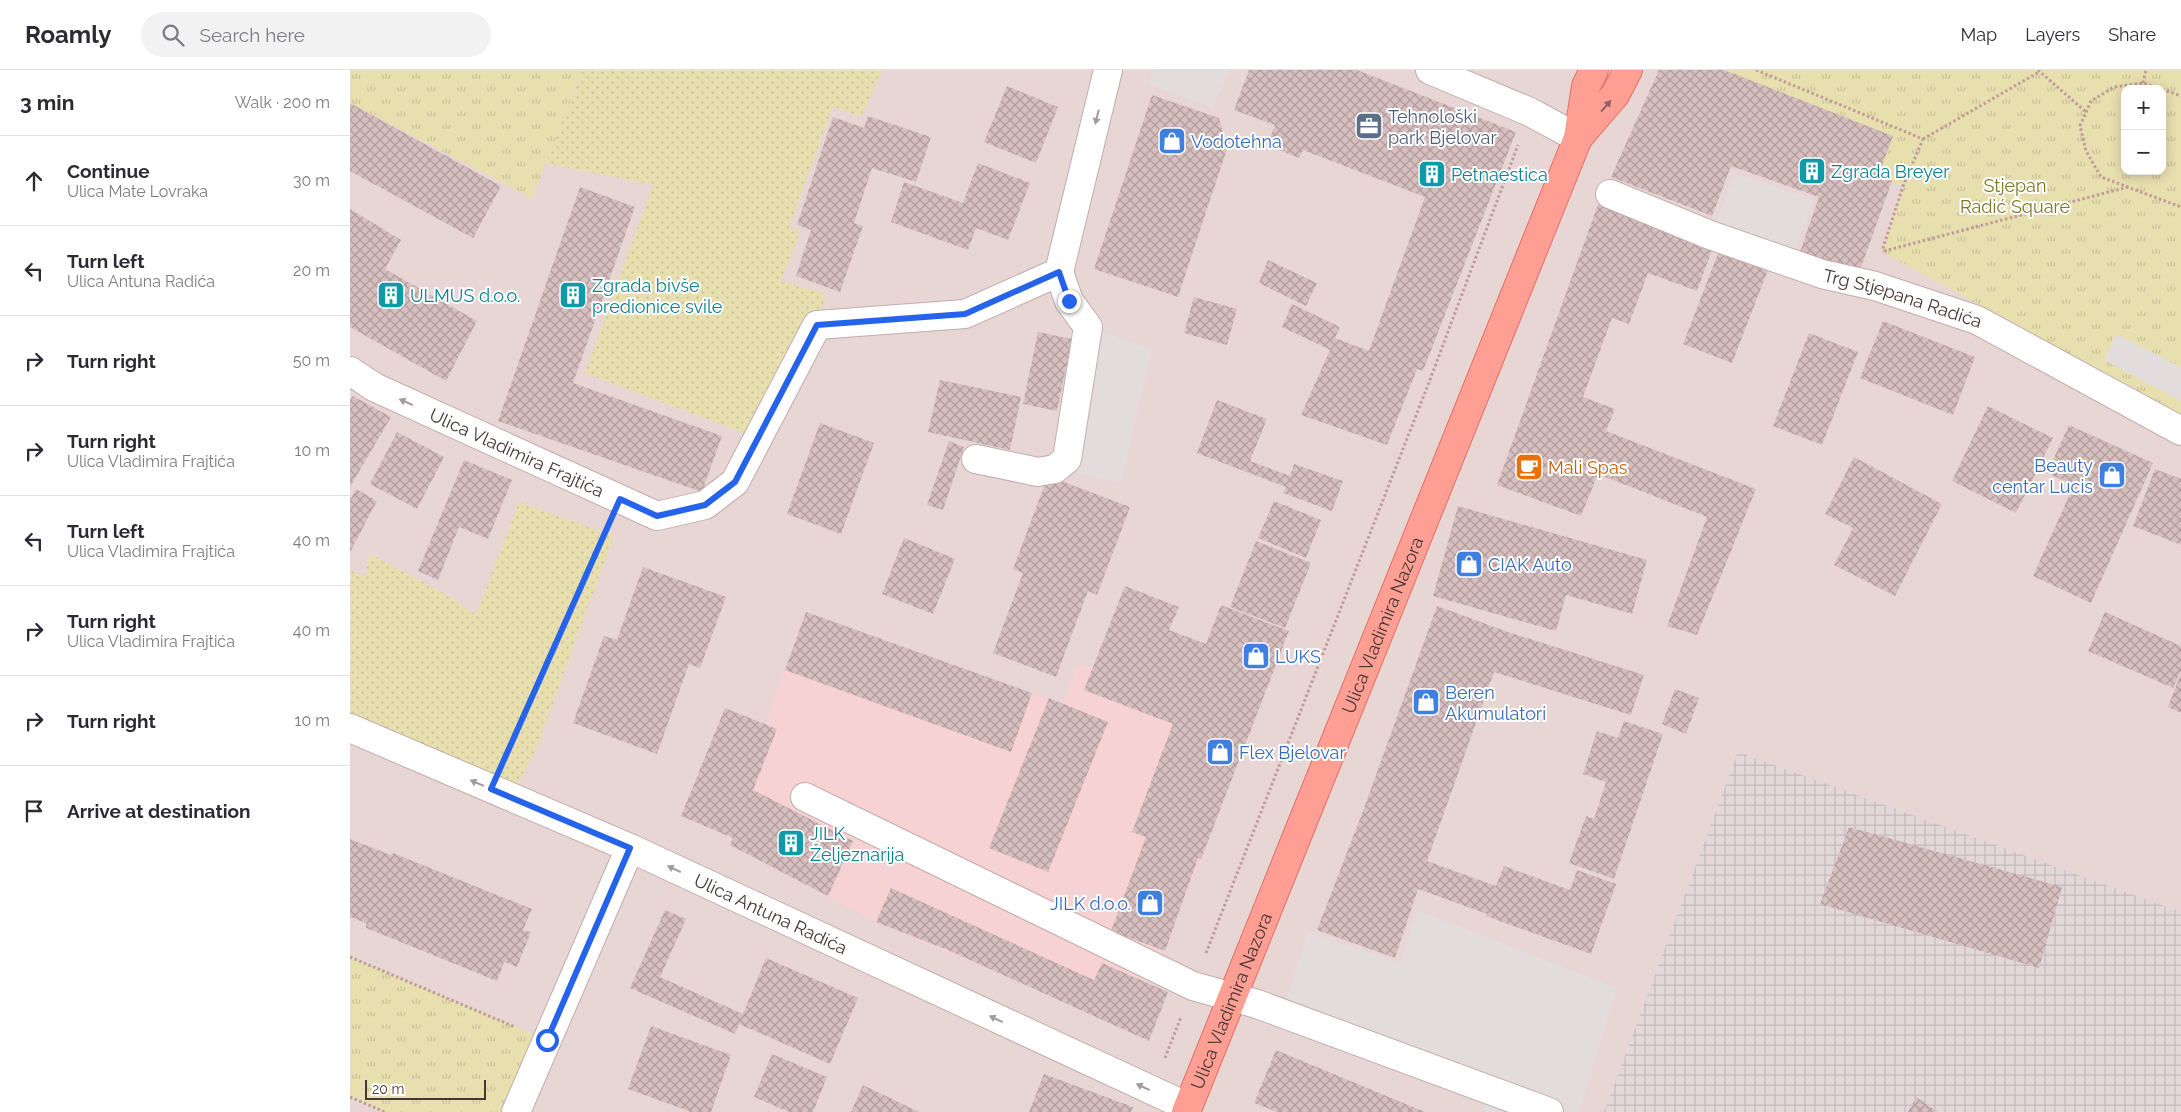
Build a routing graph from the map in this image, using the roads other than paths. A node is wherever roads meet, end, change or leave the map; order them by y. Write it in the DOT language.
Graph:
graph roads {
  1 [pos="1108,70"];
  2 [pos="1594,70"];
  3 [pos="1628,70"];
  4 [pos="1437,72"];
  5 [pos="1578,138"];
  6 [pos="1610,194"];
  7 [pos="1059,272"];
  8 [pos="350,371"];
  9 [pos="2181,432"];
  10 [pos="976,459"];
  11 [pos="350,728"];
  12 [pos="805,797"];
  13 [pos="630,848"];
  14 [pos="1232,996"];
  15 [pos="1187,1110"];
  16 [pos="516,1112"];
  17 [pos="1549,1112"];
  1 -- 7 [label="street, one-way"];
  2 -- 5 [label="main road"];
  5 -- 3 [label="main road, one-way"];
  4 -- 5 [label="street"];
  5 -- 14 [label="main road, Ulica Vladimira Nazora"];
  6 -- 9 [label="street, Trg Stjepana Radića"];
  7 -- 8 [label="street, Ulica Vladimira Frajtića, one-way"];
  7 -- 10 [label="street"];
  13 -- 11 [label="street, Ulica Antuna Radića, one-way"];
  12 -- 14 [label="street"];
  15 -- 13 [label="street, Ulica Antuna Radića, one-way"];
  13 -- 16 [label="street"];
  14 -- 15 [label="main road, Ulica Vladimira Nazora"];
  14 -- 17 [label="street"];
}
